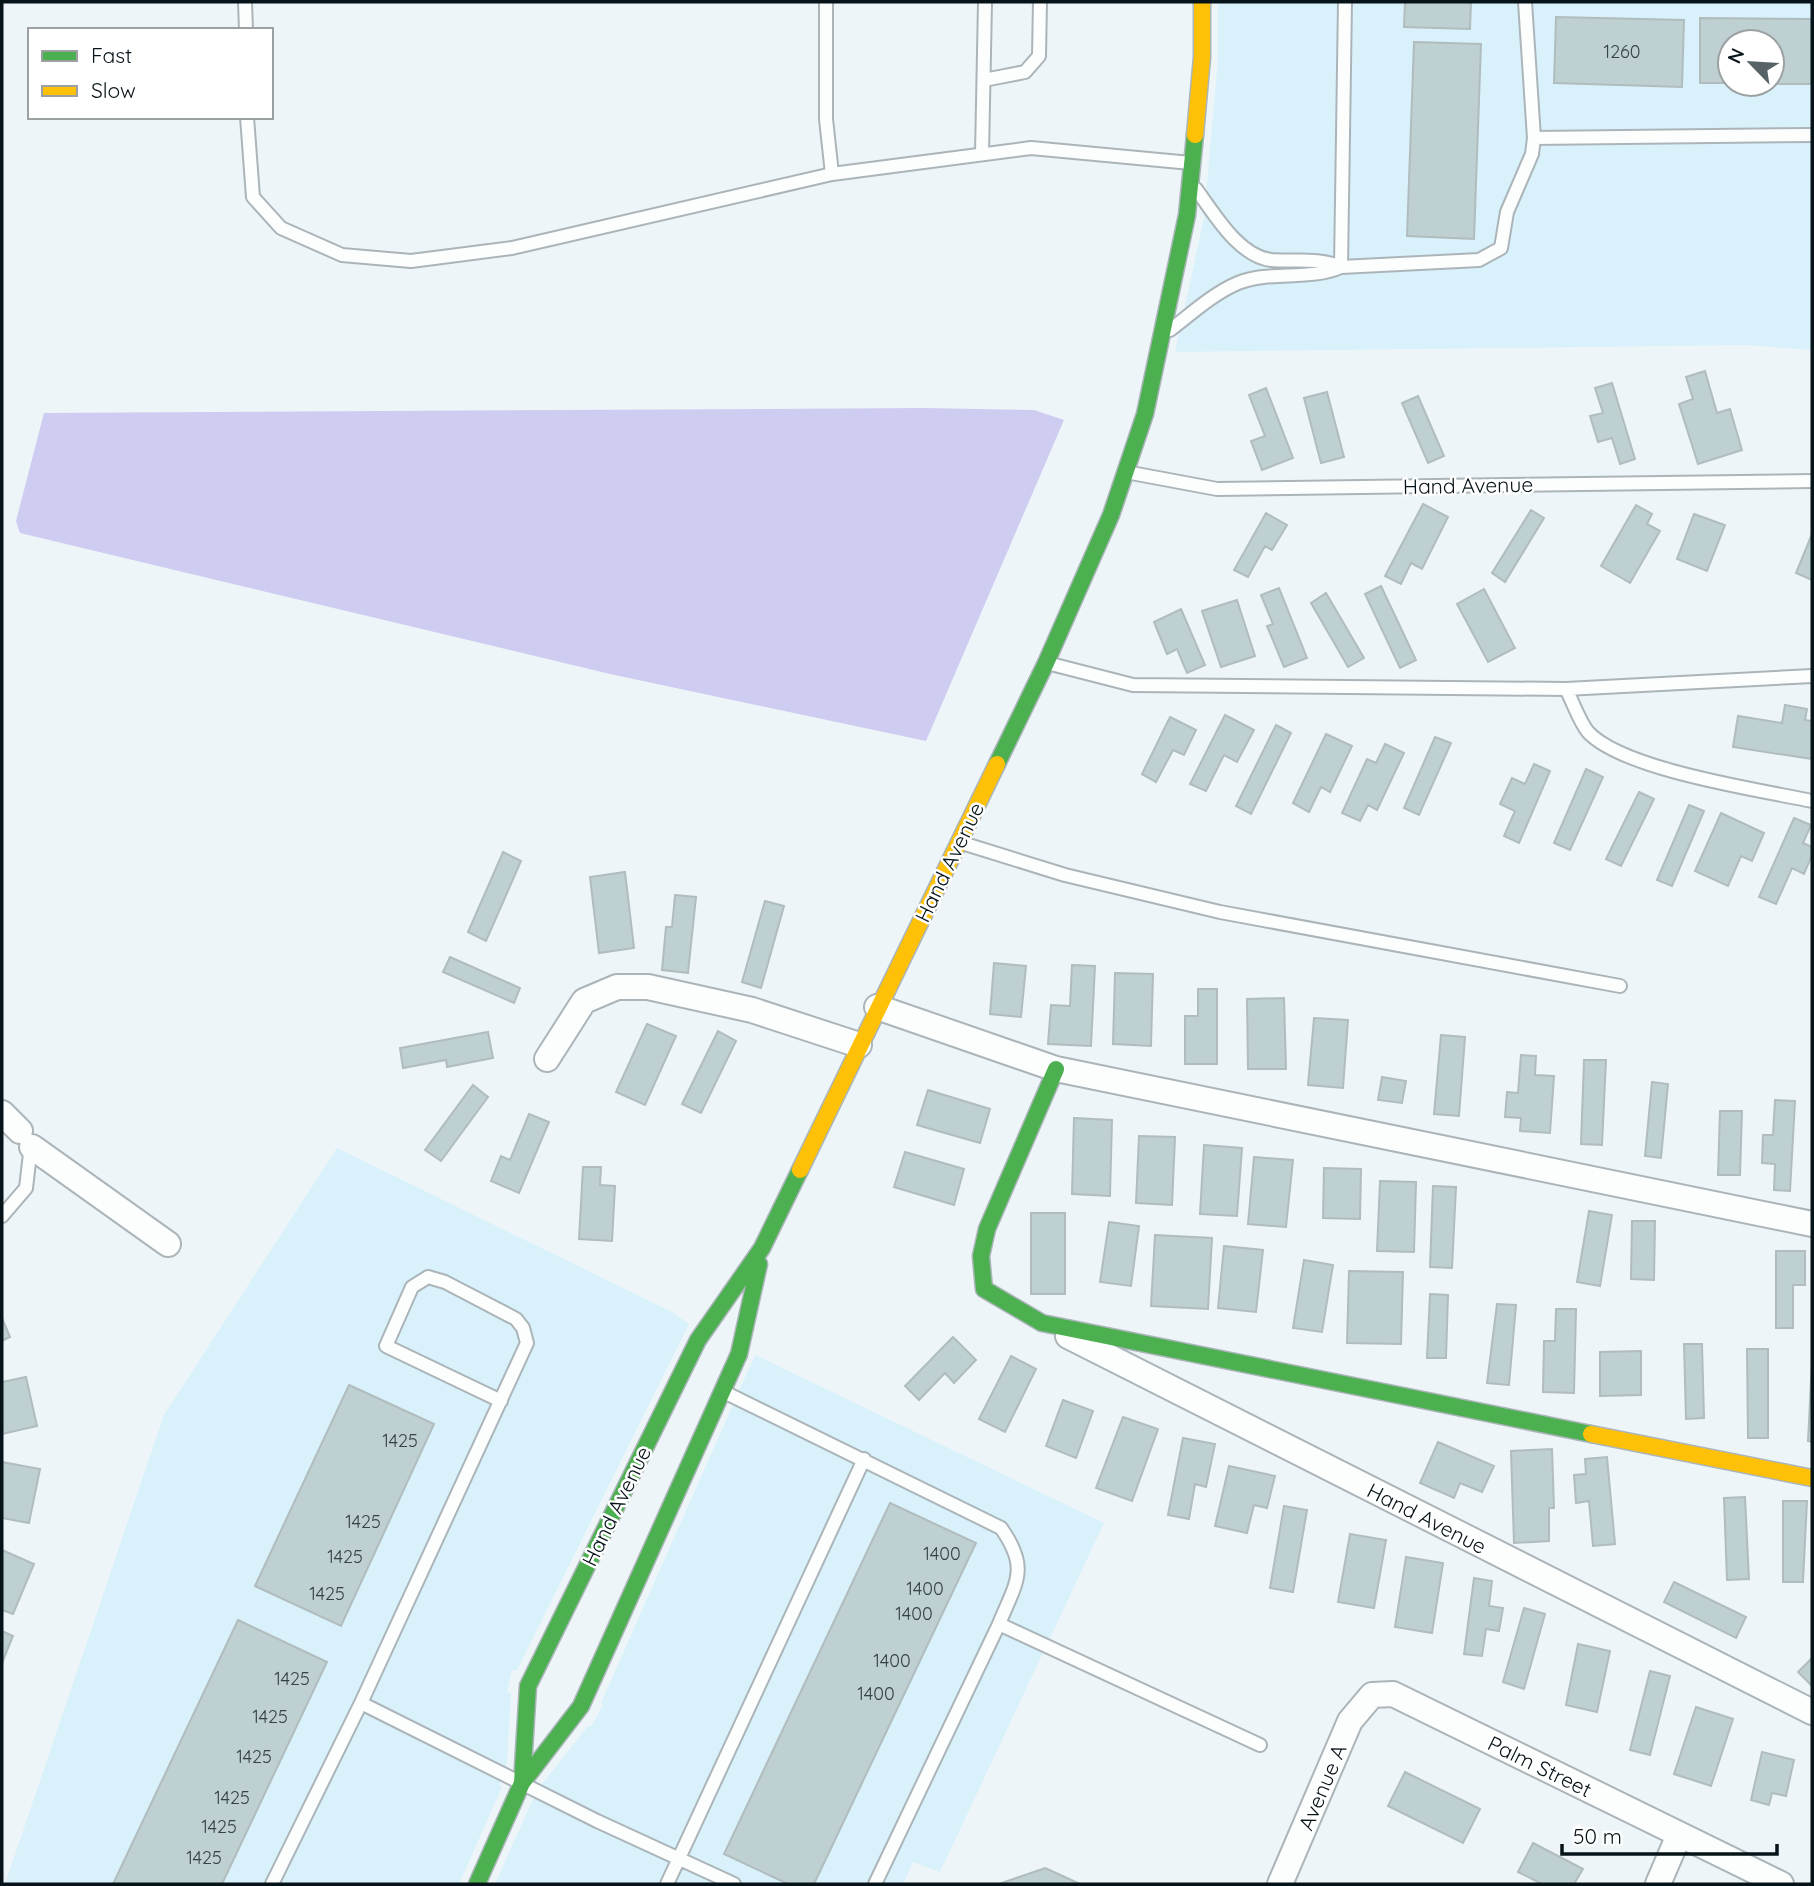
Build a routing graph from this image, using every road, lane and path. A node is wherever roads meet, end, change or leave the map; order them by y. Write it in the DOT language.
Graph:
graph roads {
  1 [pos="245,2"];
  2 [pos="826,2"];
  3 [pos="985,2"];
  4 [pos="1040,2"];
  5 [pos="1202,2"];
  6 [pos="1345,2"];
  7 [pos="1525,2"];
  8 [pos="246,28"];
  9 [pos="984,80"];
  10 [pos="247,119"];
  11 [pos="1812,135"];
  12 [pos="1534,138"];
  13 [pos="982,154"];
  14 [pos="1193,163"];
  15 [pos="832,174"];
  16 [pos="1191,182"];
  17 [pos="1341,267"];
  18 [pos="1161,336"];
  19 [pos="1126,471"];
  20 [pos="1812,481"];
  21 [pos="1046,663"];
  22 [pos="1812,676"];
  23 [pos="1566,689"];
  24 [pos="1812,801"];
  25 [pos="958,841"];
  26 [pos="1620,986"];
  27 [pos="877,1007"];
  28 [pos="859,1045"];
  29 [pos="547,1059"];
  30 [pos="1056,1069"];
  31 [pos="2,1113"];
  32 [pos="26,1139"];
  33 [pos="2,1216"];
  34 [pos="1812,1224"];
  35 [pos="168,1244"];
  36 [pos="762,1248"];
  37 [pos="1042,1323"];
  38 [pos="722,1391"];
  39 [pos="501,1401"];
  40 [pos="864,1459"];
  41 [pos="1812,1478"];
  42 [pos="999,1624"];
  43 [pos="1373,1696"];
  44 [pos="361,1703"];
  45 [pos="1812,1712"];
  46 [pos="1261,1745"];
  47 [pos="522,1783"];
  48 [pos="1679,1835"];
  49 [pos="680,1858"];
  50 [pos="877,1883"];
  51 [pos="272,1884"];
  52 [pos="477,1884"];
  53 [pos="667,1884"];
  54 [pos="734,1884"];
  55 [pos="1280,1884"];
  56 [pos="1658,1884"];
  57 [pos="1781,1884"];
  1 -- 8 [label="lane"];
  2 -- 15 [label="lane"];
  3 -- 9 [label="lane"];
  4 -- 9 [label="lane"];
  5 -- 14 [label="street, Hand Avenue"];
  6 -- 17 [label="lane"];
  7 -- 12 [label="lane"];
  9 -- 13 [label="lane"];
  10 -- 15 [label="lane"];
  11 -- 12 [label="lane"];
  12 -- 17 [label="lane"];
  13 -- 14 [label="lane"];
  13 -- 15 [label="lane"];
  14 -- 16 [label="street, Hand Avenue"];
  16 -- 17 [label="lane"];
  16 -- 18 [label="street, Hand Avenue"];
  17 -- 18 [label="lane"];
  18 -- 19 [label="street, Hand Avenue"];
  19 -- 20 [label="lane, Hand Avenue"];
  19 -- 21 [label="street, Hand Avenue"];
  21 -- 23 [label="lane"];
  21 -- 25 [label="street, Hand Avenue"];
  22 -- 23 [label="lane"];
  23 -- 24 [label="lane"];
  25 -- 26 [label="lane"];
  25 -- 27 [label="street, Hand Avenue"];
  27 -- 28 [label="street, Hand Avenue"];
  27 -- 30 [label="street"];
  28 -- 29 [label="street"];
  28 -- 36 [label="street, Hand Avenue"];
  30 -- 34 [label="street"];
  30 -- 37 [label="street"];
  31 -- 32 [label="street"];
  32 -- 33 [label="lane"];
  32 -- 35 [label="street"];
  36 -- 38 [label="street, Hand Avenue"];
  36 -- 47 [label="street, Hand Avenue"];
  37 -- 41 [label="street"];
  37 -- 45 [label="street, Hand Avenue"];
  38 -- 40 [label="lane"];
  38 -- 47 [label="street, Hand Avenue"];
  39 -- 39 [label="lane"];
  39 -- 44 [label="lane"];
  40 -- 42 [label="lane"];
  40 -- 49 [label="lane"];
  42 -- 46 [label="lane"];
  42 -- 50 [label="lane"];
  43 -- 48 [label="street, Palm Street"];
  43 -- 55 [label="street, Avenue A"];
  44 -- 47 [label="lane"];
  44 -- 51 [label="lane"];
  47 -- 49 [label="lane"];
  47 -- 52 [label="street, Hand Avenue"];
  48 -- 56 [label="street"];
  48 -- 57 [label="street, Palm Street"];
  49 -- 53 [label="lane"];
  49 -- 54 [label="lane"];
}
